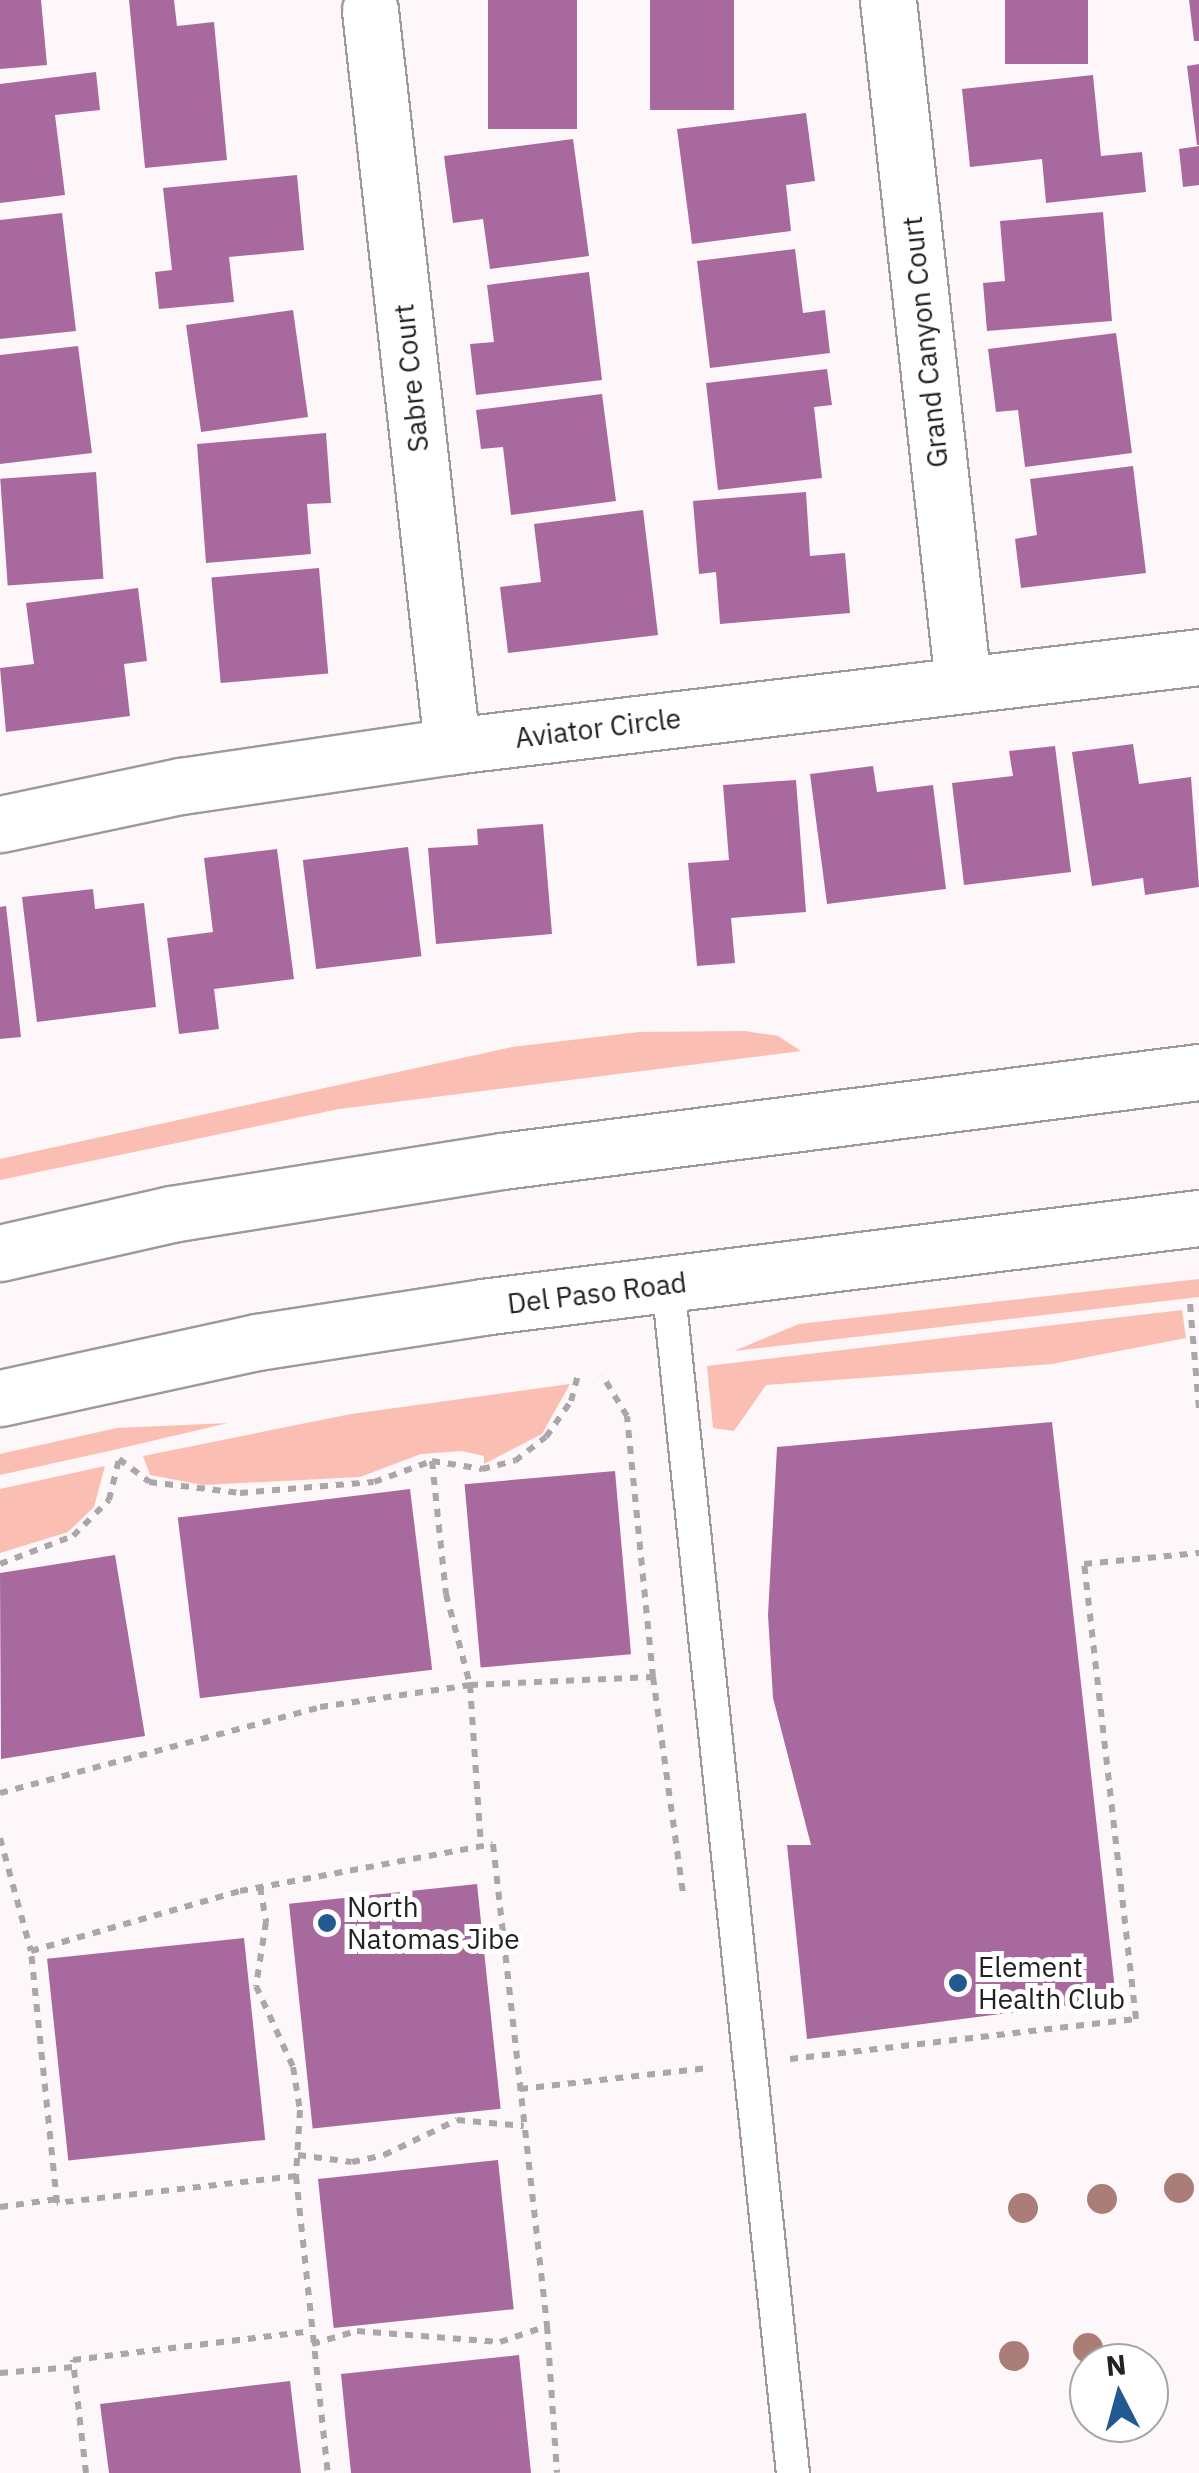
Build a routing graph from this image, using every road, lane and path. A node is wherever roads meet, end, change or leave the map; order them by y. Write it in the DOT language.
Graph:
graph roads {
  1 [pos="888,0"];
  2 [pos="370,10"];
  3 [pos="1199,656"];
  4 [pos="963,684"];
  5 [pos="452,746"];
  6 [pos="0,824"];
  7 [pos="1199,1072"];
  8 [pos="1199,1218"];
  9 [pos="0,1253"];
  10 [pos="668,1284"];
  11 [pos="1190,1304"];
  12 [pos="602,1375"];
  13 [pos="577,1378"];
  14 [pos="0,1398"];
  15 [pos="1199,1409"];
  16 [pos="432,1461"];
  17 [pos="1199,1553"];
  18 [pos="0,1564"];
  19 [pos="653,1677"];
  20 [pos="470,1686"];
  21 [pos="0,1793"];
  22 [pos="0,1838"];
  23 [pos="481,1845"];
  24 [pos="260,1887"];
  25 [pos="686,1916"];
  26 [pos="31,1951"];
  27 [pos="700,2049"];
  28 [pos="750,2063"];
  29 [pos="702,2068"];
  30 [pos="704,2088"];
  31 [pos="520,2089"];
  32 [pos="524,2126"];
  33 [pos="298,2155"];
  34 [pos="296,2176"];
  35 [pos="57,2199"];
  36 [pos="0,2207"];
  37 [pos="547,2326"];
  38 [pos="311,2332"];
  39 [pos="312,2344"];
  40 [pos="74,2367"];
  41 [pos="0,2373"];
  42 [pos="86,2473"];
  43 [pos="328,2473"];
  44 [pos="556,2473"];
  45 [pos="793,2473"];
  1 -- 4 [label="street, Grand Canyon Court"];
  2 -- 5 [label="street, Sabre Court"];
  3 -- 4 [label="street, Aviator Circle"];
  4 -- 5 [label="street, Aviator Circle"];
  5 -- 6 [label="street, Aviator Circle"];
  7 -- 9 [label="street"];
  8 -- 10 [label="street, Del Paso Road"];
  10 -- 14 [label="street, Del Paso Road"];
  10 -- 28 [label="lane"];
  11 -- 15 [label="path"];
  12 -- 19 [label="path"];
  13 -- 16 [label="path"];
  16 -- 18 [label="path"];
  16 -- 20 [label="path"];
  17 -- 28 [label="path"];
  19 -- 20 [label="path"];
  19 -- 25 [label="path"];
  20 -- 21 [label="path"];
  20 -- 23 [label="path"];
  22 -- 26 [label="path"];
  23 -- 24 [label="path"];
  23 -- 31 [label="path"];
  24 -- 26 [label="path"];
  24 -- 33 [label="path"];
  26 -- 35 [label="path"];
  27 -- 29 [label="path"];
  28 -- 29 [label="path"];
  28 -- 45 [label="lane"];
  29 -- 30 [label="path"];
  29 -- 31 [label="path"];
  31 -- 32 [label="path"];
  32 -- 33 [label="path"];
  32 -- 37 [label="path"];
  33 -- 34 [label="path"];
  34 -- 35 [label="path"];
  34 -- 38 [label="path"];
  35 -- 36 [label="path"];
  37 -- 39 [label="path"];
  37 -- 44 [label="path"];
  38 -- 39 [label="path"];
  38 -- 40 [label="path"];
  39 -- 43 [label="path"];
  40 -- 41 [label="path"];
  40 -- 42 [label="path"];
}
